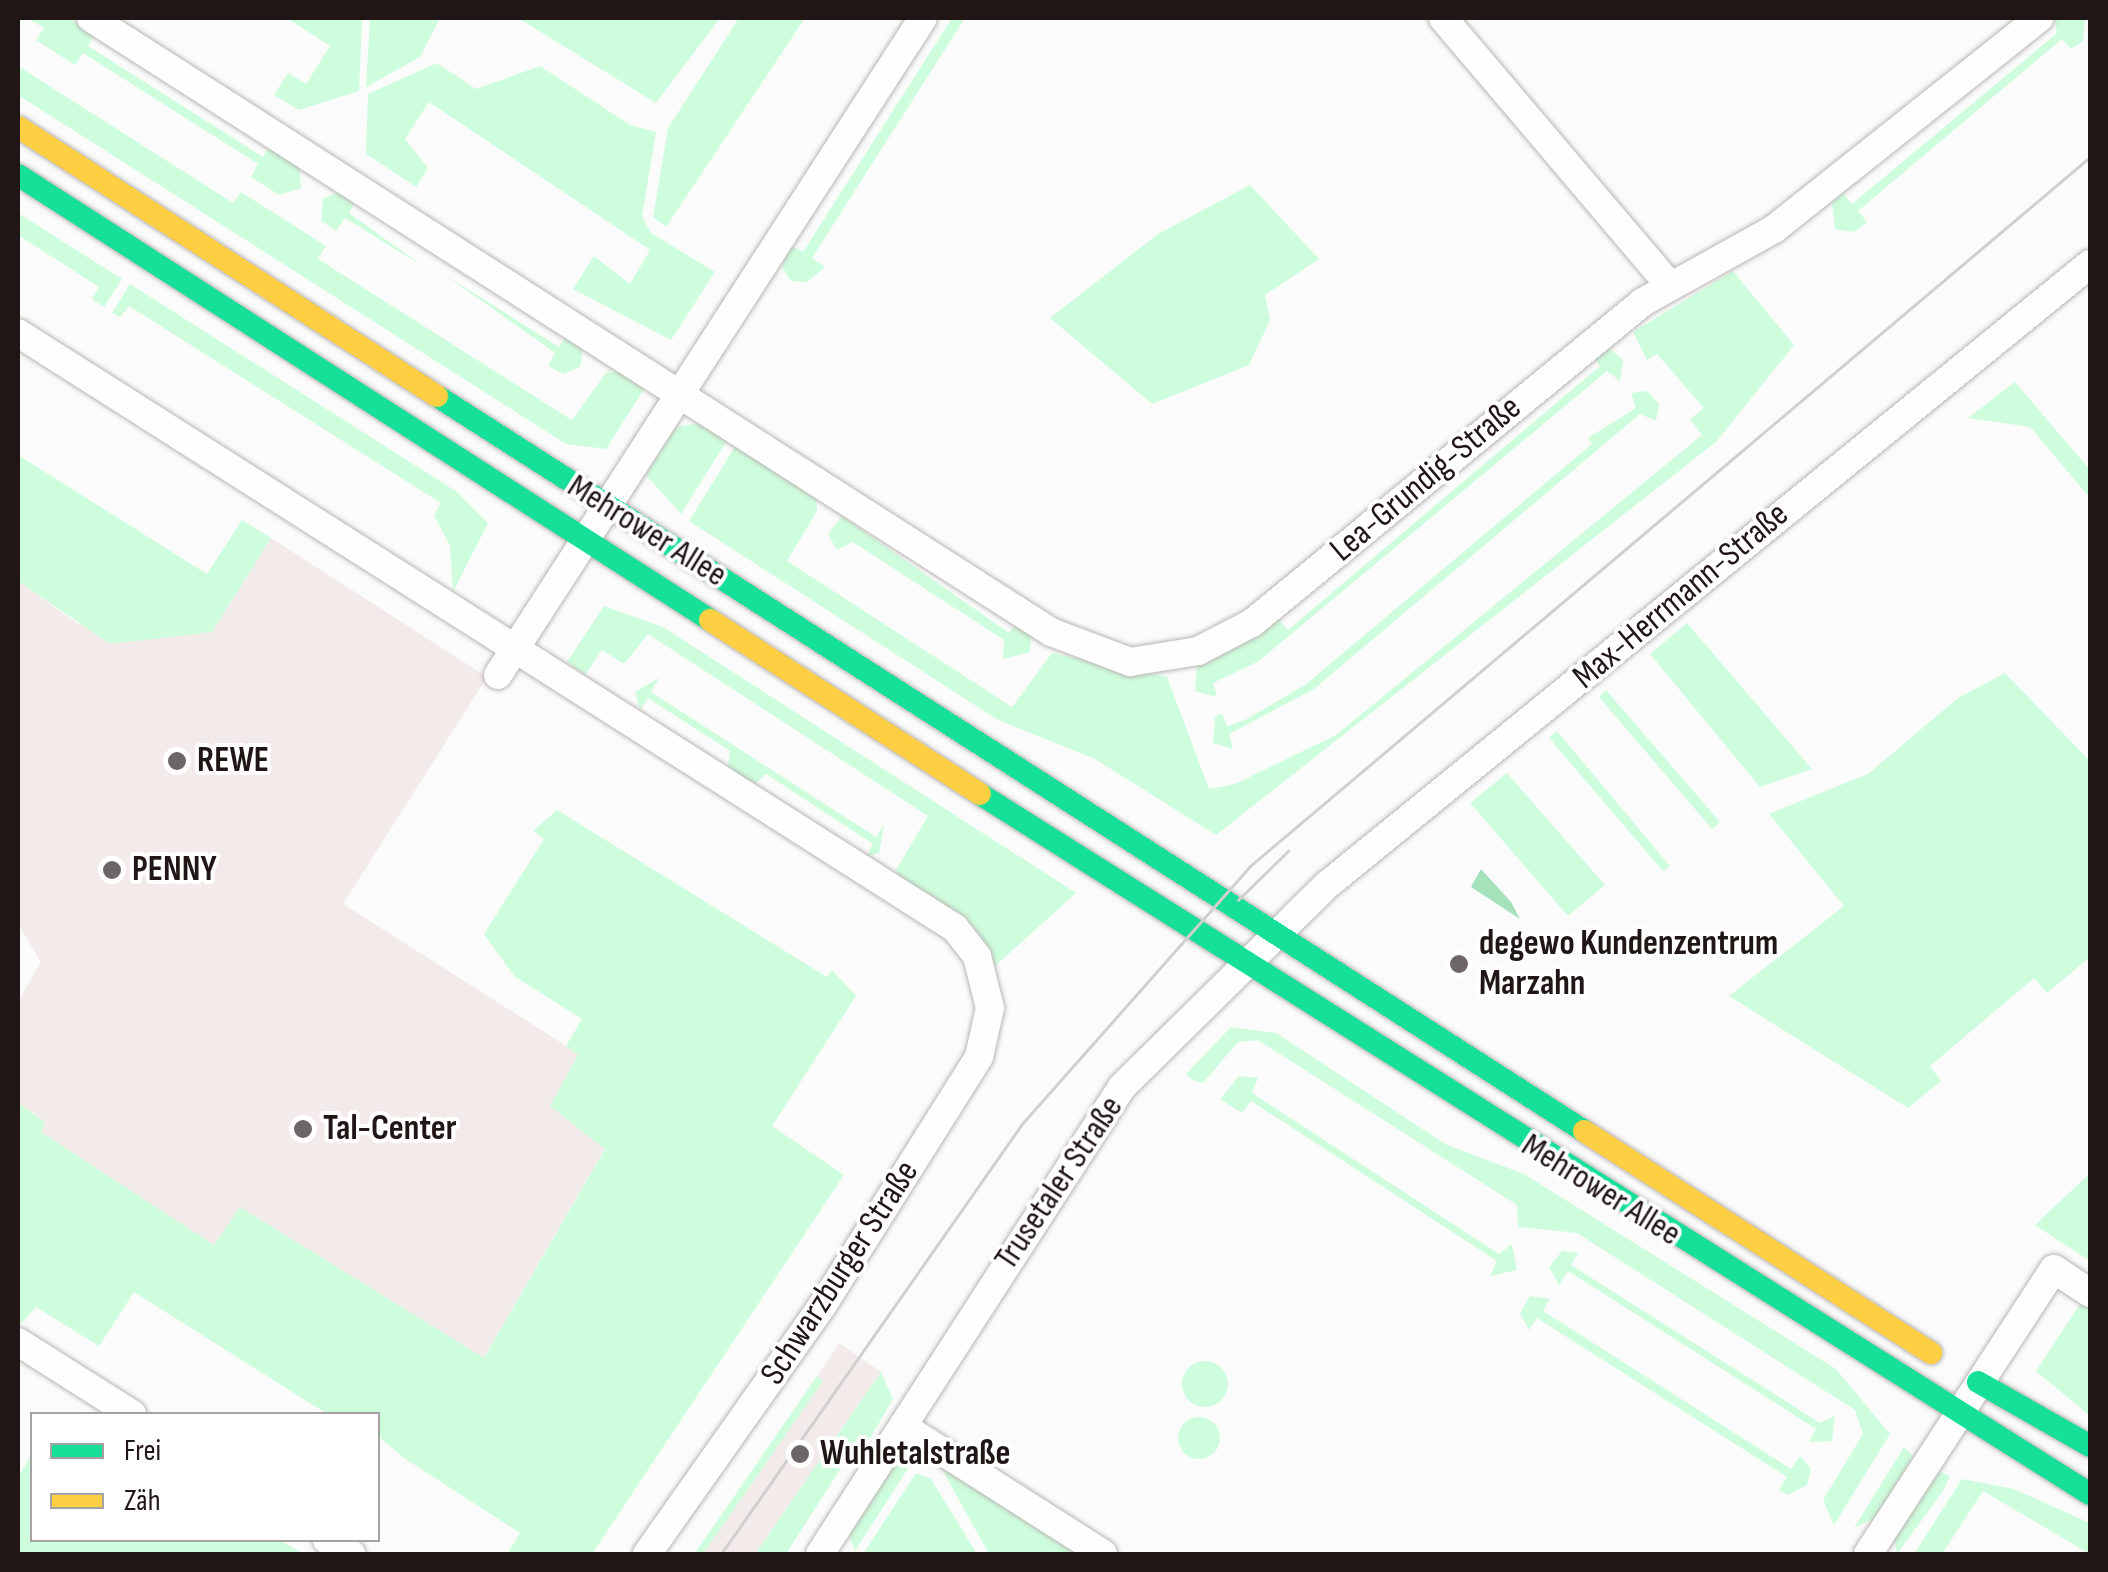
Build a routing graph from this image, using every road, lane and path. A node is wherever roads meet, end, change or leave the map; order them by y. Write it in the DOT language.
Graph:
graph roads {
  1 [pos="90,18"];
  2 [pos="923,18"];
  3 [pos="1443,18"];
  4 [pos="2039,18"];
  5 [pos="18,128"];
  6 [pos="18,175"];
  7 [pos="2090,264"];
  8 [pos="1668,283"];
  9 [pos="18,333"];
  10 [pos="680,391"];
  11 [pos="604,505"];
  12 [pos="583,540"];
  13 [pos="516,648"];
  14 [pos="498,674"];
  15 [pos="1276,934"];
  16 [pos="1246,964"];
  17 [pos="2090,1293"];
  18 [pos="18,1342"];
  19 [pos="1931,1352"];
  20 [pos="1978,1382"];
  21 [pos="129,1412"];
  22 [pos="1956,1417"];
  23 [pos="904,1428"];
  24 [pos="2090,1446"];
  25 [pos="2090,1494"];
  26 [pos="829,1551"];
  27 [pos="647,1554"];
  28 [pos="1103,1554"];
  29 [pos="1868,1554"];
  1 -- 10 [label="street"];
  2 -- 10 [label="street"];
  3 -- 8 [label="street"];
  4 -- 8 [label="street, Lea-Grundig-Straße"];
  5 -- 11 [label="main road, Mehrower Allee"];
  6 -- 12 [label="main road, Mehrower Allee"];
  7 -- 15 [label="street, Max-Herrmann-Straße"];
  8 -- 10 [label="street, Lea-Grundig-Straße"];
  9 -- 13 [label="street"];
  10 -- 11 [label="street"];
  11 -- 12 [label="street"];
  11 -- 15 [label="main road, Mehrower Allee"];
  12 -- 13 [label="street"];
  12 -- 16 [label="main road, Mehrower Allee"];
  13 -- 14 [label="street"];
  13 -- 27 [label="street, Schwarzburger Straße"];
  15 -- 16 [label="street"];
  15 -- 19 [label="main road, Mehrower Allee"];
  16 -- 22 [label="main road, Mehrower Allee"];
  16 -- 23 [label="street, Trusetaler Straße"];
  17 -- 20 [label="street"];
  18 -- 21 [label="street"];
  20 -- 22 [label="street"];
  20 -- 24 [label="main road"];
  22 -- 25 [label="main road, Mehrower Allee"];
  22 -- 29 [label="street"];
  23 -- 26 [label="street, Trusetaler Straße"];
  23 -- 28 [label="street"];
}
